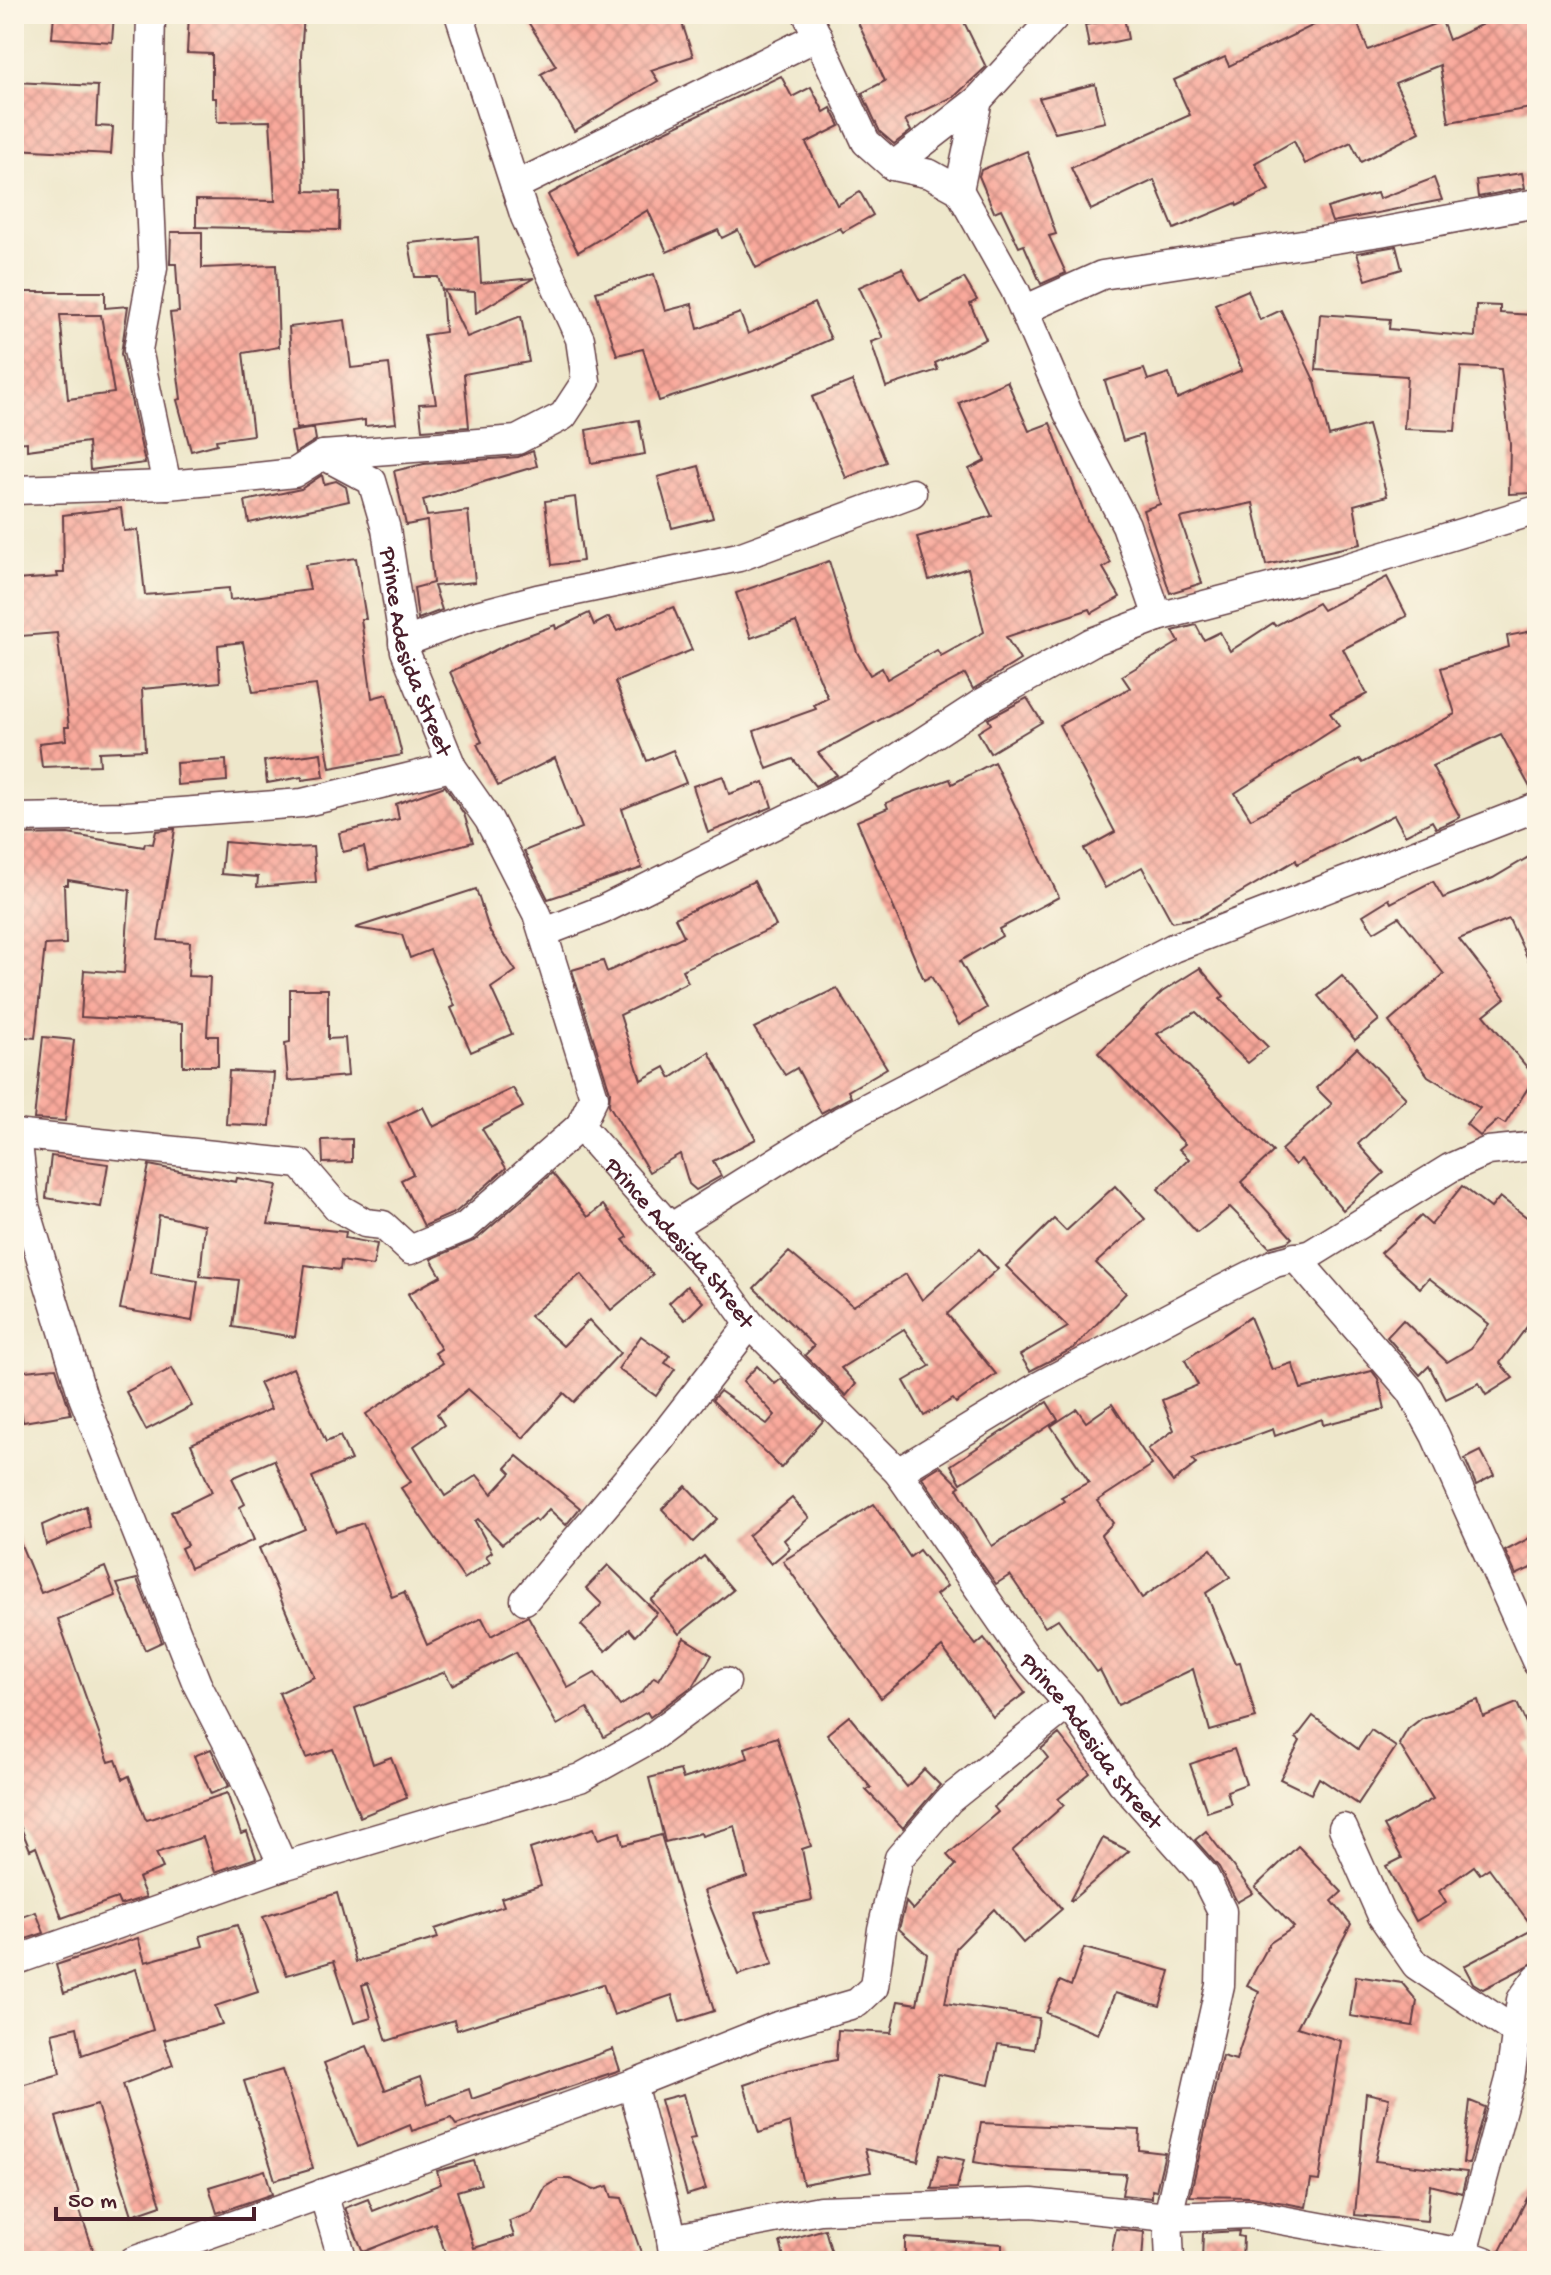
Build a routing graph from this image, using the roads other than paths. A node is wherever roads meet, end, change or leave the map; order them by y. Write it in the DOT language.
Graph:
graph roads {
  1 [pos="151,14"];
  2 [pos="459,14"];
  3 [pos="1057,14"];
  4 [pos="812,25"];
  5 [pos="978,100"];
  6 [pos="893,166"];
  7 [pos="515,186"];
  8 [pos="959,190"];
  9 [pos="1537,203"];
  10 [pos="1024,310"];
  11 [pos="323,455"];
  12 [pos="167,485"];
  13 [pos="14,490"];
  14 [pos="912,493"];
  15 [pos="1537,510"];
  16 [pos="1158,617"];
  17 [pos="403,643"];
  18 [pos="452,767"];
  19 [pos="1537,807"];
  20 [pos="14,818"];
  21 [pos="545,932"];
  22 [pos="580,1126"];
  23 [pos="16,1134"];
  24 [pos="1537,1146"];
  25 [pos="670,1228"];
  26 [pos="1295,1257"];
  27 [pos="750,1324"];
  28 [pos="898,1472"];
  29 [pos="525,1600"];
  30 [pos="1537,1663"];
  31 [pos="726,1682"];
  32 [pos="1069,1704"];
  33 [pos="1343,1828"];
  34 [pos="283,1866"];
  35 [pos="14,1961"];
  36 [pos="1537,1978"];
  37 [pos="1516,2032"];
  38 [pos="632,2084"];
  39 [pos="323,2193"];
  40 [pos="1168,2217"];
  41 [pos="673,2250"];
  42 [pos="1474,2257"];
  43 [pos="133,2261"];
  44 [pos="343,2261"];
  45 [pos="1170,2261"];
  1 -- 12 [label="street"];
  2 -- 7 [label="street"];
  3 -- 5 [label="street"];
  4 -- 6 [label="street"];
  4 -- 7 [label="street"];
  5 -- 6 [label="street"];
  5 -- 8 [label="street"];
  6 -- 8 [label="street"];
  7 -- 11 [label="street"];
  8 -- 10 [label="street"];
  9 -- 10 [label="street"];
  10 -- 16 [label="street"];
  11 -- 12 [label="street"];
  11 -- 17 [label="street, Prince Adesida Street"];
  12 -- 13 [label="street"];
  14 -- 17 [label="street"];
  15 -- 16 [label="street"];
  16 -- 21 [label="street"];
  17 -- 18 [label="street, Prince Adesida Street"];
  18 -- 20 [label="street"];
  18 -- 21 [label="street, Prince Adesida Street"];
  19 -- 25 [label="street"];
  21 -- 22 [label="street, Prince Adesida Street"];
  22 -- 23 [label="street"];
  22 -- 25 [label="street, Prince Adesida Street"];
  23 -- 34 [label="street"];
  24 -- 26 [label="street"];
  25 -- 27 [label="street, Prince Adesida Street"];
  26 -- 28 [label="street"];
  26 -- 30 [label="street"];
  27 -- 28 [label="street, Prince Adesida Street"];
  27 -- 29 [label="street"];
  28 -- 32 [label="street, Prince Adesida Street"];
  31 -- 34 [label="street"];
  32 -- 38 [label="street"];
  32 -- 40 [label="street, Prince Adesida Street"];
  33 -- 37 [label="street"];
  34 -- 35 [label="street"];
  36 -- 37 [label="street"];
  37 -- 42 [label="street"];
  38 -- 39 [label="street"];
  38 -- 41 [label="street"];
  39 -- 43 [label="street"];
  39 -- 44 [label="street"];
  40 -- 41 [label="street"];
  40 -- 42 [label="street"];
  40 -- 45 [label="street, Prince Adesida Street"];
}
